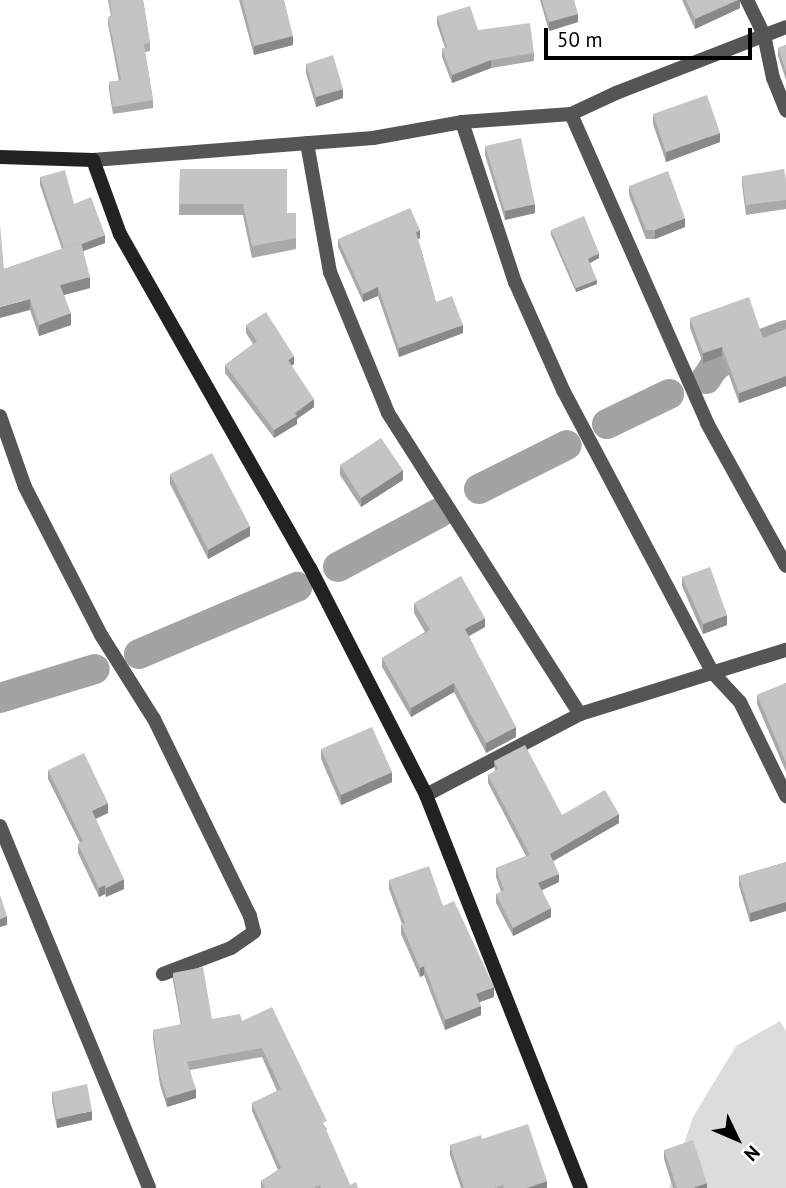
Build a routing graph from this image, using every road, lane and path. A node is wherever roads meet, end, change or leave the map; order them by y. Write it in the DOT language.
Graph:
graph roads {
  1 [pos="747,0"];
  2 [pos="786,27"];
  3 [pos="764,35"];
  4 [pos="786,110"];
  5 [pos="571,114"];
  6 [pos="462,122"];
  7 [pos="307,143"];
  8 [pos="0,157"];
  9 [pos="93,160"];
  10 [pos="0,416"];
  11 [pos="786,566"];
  12 [pos="786,650"];
  13 [pos="712,672"];
  14 [pos="580,714"];
  15 [pos="426,795"];
  16 [pos="786,796"];
  17 [pos="0,826"];
  18 [pos="163,974"];
  19 [pos="149,1188"];
  20 [pos="581,1188"];
  1 -- 3 [label="street"];
  2 -- 3 [label="street"];
  3 -- 4 [label="street"];
  3 -- 5 [label="street"];
  5 -- 6 [label="street"];
  5 -- 11 [label="street"];
  6 -- 7 [label="street"];
  6 -- 13 [label="street"];
  7 -- 9 [label="street"];
  7 -- 14 [label="street"];
  8 -- 9 [label="street"];
  9 -- 15 [label="street"];
  10 -- 18 [label="street"];
  12 -- 13 [label="street"];
  13 -- 14 [label="street"];
  13 -- 16 [label="street"];
  14 -- 15 [label="street"];
  15 -- 20 [label="street"];
  17 -- 19 [label="street"];
}
